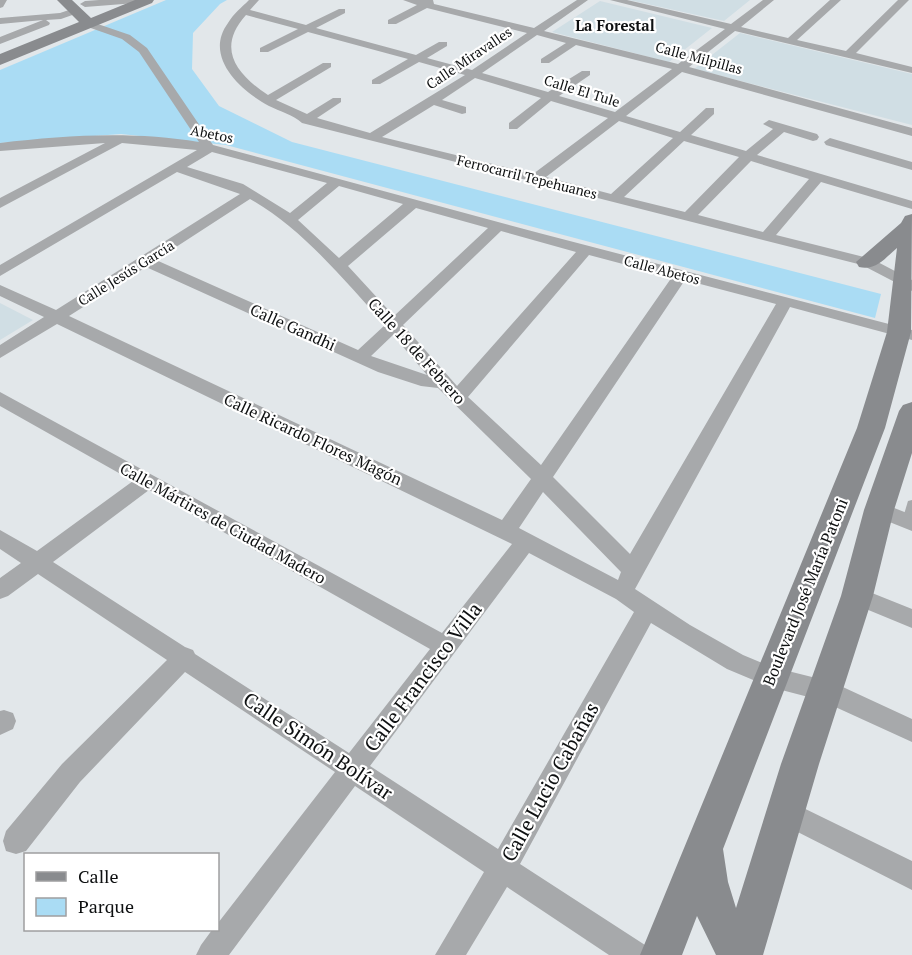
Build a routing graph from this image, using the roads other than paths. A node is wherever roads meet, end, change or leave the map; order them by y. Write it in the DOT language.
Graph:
graph roads {
  1 [pos="2,0"];
  2 [pos="64,0"];
  3 [pos="136,0"];
  4 [pos="147,0"];
  5 [pos="254,0"];
  6 [pos="408,0"];
  7 [pos="583,0"];
  8 [pos="615,0"];
  9 [pos="770,0"];
  10 [pos="836,0"];
  11 [pos="904,0"];
  12 [pos="430,2"];
  13 [pos="0,5"];
  14 [pos="76,8"];
  15 [pos="242,11"];
  16 [pos="342,11"];
  17 [pos="0,21"];
  18 [pos="392,22"];
  19 [pos="99,25"];
  20 [pos="306,28"];
  21 [pos="735,28"];
  22 [pos="535,31"];
  23 [pos="64,34"];
  24 [pos="0,41"];
  25 [pos="574,41"];
  26 [pos="790,41"];
  27 [pos="443,44"];
  28 [pos="264,50"];
  29 [pos="848,55"];
  30 [pos="417,59"];
  31 [pos="0,60"];
  32 [pos="545,61"];
  33 [pos="327,65"];
  34 [pos="680,68"];
  35 [pos="912,70"];
  36 [pos="586,73"];
  37 [pos="471,74"];
  38 [pos="376,82"];
  39 [pos="549,97"];
  40 [pos="267,100"];
  41 [pos="337,100"];
  42 [pos="433,101"];
  43 [pos="462,110"];
  44 [pos="710,111"];
  45 [pos="615,117"];
  46 [pos="306,120"];
  47 [pos="513,126"];
  48 [pos="912,132"];
  49 [pos="681,136"];
  50 [pos="813,137"];
  51 [pos="371,138"];
  52 [pos="119,140"];
  53 [pos="830,142"];
  54 [pos="2,147"];
  55 [pos="209,148"];
  56 [pos="748,156"];
  57 [pos="912,166"];
  58 [pos="178,168"];
  59 [pos="818,177"];
  60 [pos="537,178"];
  61 [pos="336,182"];
  62 [pos="251,193"];
  63 [pos="613,199"];
  64 [pos="413,203"];
  65 [pos="0,204"];
  66 [pos="912,205"];
  67 [pos="687,218"];
  68 [pos="290,220"];
  69 [pos="911,224"];
  70 [pos="498,226"];
  71 [pos="766,237"];
  72 [pos="586,250"];
  73 [pos="146,261"];
  74 [pos="867,262"];
  75 [pos="339,266"];
  76 [pos="0,271"];
  77 [pos="681,274"];
  78 [pos="908,284"];
  79 [pos="0,290"];
  80 [pos="785,302"];
  81 [pos="57,316"];
  82 [pos="394,325"];
  83 [pos="906,334"];
  84 [pos="0,353"];
  85 [pos="360,357"];
  86 [pos="443,383"];
  87 [pos="458,397"];
  88 [pos="0,398"];
  89 [pos="912,411"];
  90 [pos="542,478"];
  91 [pos="147,482"];
  92 [pos="902,514"];
  93 [pos="516,536"];
  94 [pos="0,538"];
  95 [pos="39,562"];
  96 [pos="632,570"];
  97 [pos="0,590"];
  98 [pos="624,593"];
  99 [pos="857,596"];
  100 [pos="648,608"];
  101 [pos="912,619"];
  102 [pos="446,647"];
  103 [pos="185,657"];
  104 [pos="770,677"];
  105 [pos="824,690"];
  106 [pos="912,731"];
  107 [pos="353,770"];
  108 [pos="787,813"];
  109 [pos="16,841"];
  110 [pos="705,846"];
  111 [pos="503,867"];
  112 [pos="912,876"];
  113 [pos="211,955"];
  114 [pos="450,955"];
  115 [pos="636,955"];
  116 [pos="662,955"];
  117 [pos="742,955"];
  1 -- 13 [label="street"];
  2 -- 14 [label="main road"];
  3 -- 14 [label="street"];
  4 -- 19 [label="main road"];
  5 -- 15 [label="street, Ferrocarril Tepehuanes"];
  6 -- 12 [label="street, Calle Milpillas"];
  7 -- 22 [label="street, Calle Miravalles"];
  8 -- 21 [label="street"];
  9 -- 21 [label="street"];
  10 -- 26 [label="street"];
  11 -- 29 [label="street"];
  12 -- 18 [label="street"];
  12 -- 22 [label="street, Calle Milpillas"];
  14 -- 17 [label="street"];
  14 -- 19 [label="main road"];
  14 -- 24 [label="street"];
  15 -- 20 [label="street, Calle El Tule"];
  15 -- 40 [label="street, Ferrocarril Tepehuanes"];
  16 -- 20 [label="street"];
  19 -- 23 [label="main road"];
  19 -- 23 [label="main road"];
  19 -- 55 [label="street"];
  20 -- 28 [label="street"];
  20 -- 30 [label="street, Calle El Tule"];
  21 -- 26 [label="street"];
  21 -- 34 [label="street"];
  22 -- 25 [label="street, Calle Milpillas"];
  22 -- 37 [label="street, Calle Miravalles"];
  23 -- 31 [label="main road"];
  25 -- 32 [label="street"];
  25 -- 34 [label="street, Calle Milpillas"];
  26 -- 29 [label="street"];
  27 -- 30 [label="street"];
  29 -- 35 [label="street"];
  30 -- 37 [label="street, Calle El Tule"];
  30 -- 38 [label="street"];
  33 -- 40 [label="street"];
  34 -- 45 [label="street"];
  34 -- 48 [label="street, Calle Milpillas"];
  36 -- 39 [label="street"];
  37 -- 39 [label="street, Calle El Tule"];
  37 -- 42 [label="street, Calle Miravalles"];
  39 -- 45 [label="street, Calle El Tule"];
  39 -- 47 [label="street"];
  40 -- 46 [label="street, Ferrocarril Tepehuanes"];
  41 -- 46 [label="street"];
  42 -- 43 [label="street"];
  42 -- 51 [label="street, Calle Miravalles"];
  44 -- 49 [label="street"];
  45 -- 49 [label="street, Calle El Tule"];
  45 -- 60 [label="street"];
  46 -- 51 [label="street, Ferrocarril Tepehuanes"];
  49 -- 56 [label="street, Calle El Tule"];
  49 -- 63 [label="street"];
  50 -- 56 [label="street"];
  51 -- 60 [label="street, Ferrocarril Tepehuanes"];
  52 -- 54 [label="street, Abetos"];
  52 -- 55 [label="street, Abetos"];
  52 -- 65 [label="street"];
  53 -- 57 [label="street"];
  55 -- 58 [label="street"];
  55 -- 61 [label="street, Abetos"];
  56 -- 59 [label="street, Calle El Tule"];
  56 -- 67 [label="street"];
  58 -- 62 [label="street, Calle 18 de Febrero"];
  58 -- 76 [label="street"];
  59 -- 66 [label="street, Calle El Tule"];
  59 -- 71 [label="street"];
  60 -- 63 [label="street, Ferrocarril Tepehuanes"];
  61 -- 64 [label="street, Abetos"];
  61 -- 68 [label="street"];
  62 -- 68 [label="street, Calle 18 de Febrero"];
  62 -- 73 [label="street, Calle Jesús García"];
  63 -- 67 [label="street, Ferrocarril Tepehuanes"];
  64 -- 70 [label="street, Calle Abetos"];
  64 -- 75 [label="street"];
  67 -- 71 [label="street, Ferrocarril Tepehuanes"];
  68 -- 75 [label="street, Calle 18 de Febrero"];
  69 -- 74 [label="main road"];
  69 -- 78 [label="main road, Boulevard José María Patoni"];
  70 -- 72 [label="street, Calle Abetos"];
  70 -- 82 [label="street"];
  71 -- 74 [label="street, Ferrocarril Tepehuanes"];
  72 -- 77 [label="street, Calle Abetos"];
  72 -- 87 [label="street"];
  73 -- 81 [label="street, Calle Jesús García"];
  73 -- 85 [label="street, Calle Gandhi"];
  74 -- 78 [label="street, Ferrocarril Tepehuanes"];
  75 -- 82 [label="street, Calle 18 de Febrero"];
  77 -- 80 [label="street, Calle Abetos"];
  77 -- 90 [label="street, Calle Francisco Villa"];
  78 -- 83 [label="main road, Boulevard José María Patoni"];
  79 -- 81 [label="street, Calle Ricardo Flores Magón"];
  80 -- 83 [label="street, Calle Abetos"];
  80 -- 96 [label="street"];
  81 -- 84 [label="street, Calle Jesús García"];
  81 -- 93 [label="street, Calle Ricardo Flores Magón"];
  82 -- 85 [label="street"];
  82 -- 86 [label="street, Calle 18 de Febrero"];
  83 -- 104 [label="main road, Boulevard José María Patoni"];
  85 -- 86 [label="street, Calle Gandhi"];
  86 -- 87 [label="street, Calle 18 de Febrero"];
  87 -- 90 [label="street, Calle 18 de Febrero"];
  88 -- 91 [label="street, Calle Mártires de Ciudad Madero"];
  89 -- 92 [label="main road"];
  90 -- 93 [label="street, Calle Francisco Villa"];
  90 -- 96 [label="street, Calle 18 de Febrero"];
  91 -- 95 [label="street"];
  91 -- 102 [label="street, Calle Mártires de Ciudad Madero"];
  92 -- 99 [label="main road"];
  93 -- 98 [label="street, Calle Ricardo Flores Magón"];
  93 -- 102 [label="street, Calle Francisco Villa"];
  94 -- 95 [label="street, Calle Simón Bolívar"];
  95 -- 97 [label="street"];
  95 -- 103 [label="street, Calle Simón Bolívar"];
  96 -- 98 [label="street"];
  98 -- 100 [label="street, Calle Ricardo Flores Magón"];
  99 -- 101 [label="street"];
  99 -- 105 [label="main road"];
  100 -- 104 [label="street, Calle Ricardo Flores Magón"];
  100 -- 111 [label="street, Calle Lucio Cabañas"];
  102 -- 107 [label="street, Calle Francisco Villa"];
  103 -- 107 [label="street, Calle Simón Bolívar"];
  103 -- 109 [label="street"];
  104 -- 105 [label="street, Calle Ricardo Flores Magón"];
  104 -- 110 [label="main road, Boulevard José María Patoni"];
  105 -- 106 [label="street, Calle Ricardo Flores Magón"];
  105 -- 108 [label="main road"];
  107 -- 111 [label="street, Calle Simón Bolívar"];
  107 -- 113 [label="street, Calle Francisco Villa"];
  108 -- 112 [label="street"];
  108 -- 117 [label="main road"];
  110 -- 116 [label="main road, Boulevard José María Patoni"];
  110 -- 117 [label="main road"];
  111 -- 114 [label="street, Calle Lucio Cabañas"];
  111 -- 115 [label="street, Calle Simón Bolívar"];
}
